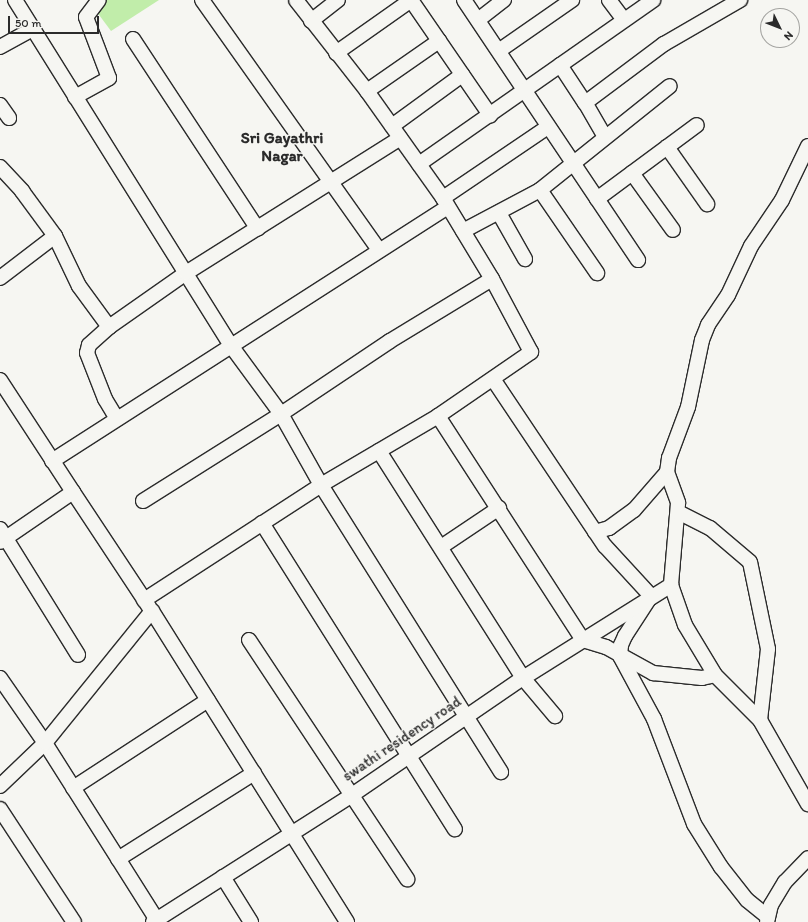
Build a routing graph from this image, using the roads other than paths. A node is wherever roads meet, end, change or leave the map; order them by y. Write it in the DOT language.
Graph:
graph roads {
  1 [pos="15,0"];
  2 [pos="99,0"];
  3 [pos="202,0"];
  4 [pos="296,0"];
  5 [pos="338,0"];
  6 [pos="411,0"];
  7 [pos="464,0"];
  8 [pos="504,0"];
  9 [pos="572,0"];
  10 [pos="609,0"];
  11 [pos="653,0"];
  12 [pos="740,0"];
  13 [pos="478,20"];
  14 [pos="624,20"];
  15 [pos="311,21"];
  16 [pos="32,29"];
  17 [pos="133,39"];
  18 [pos="439,41"];
  19 [pos="0,47"];
  20 [pos="500,50"];
  21 [pos="336,52"];
  22 [pos="560,65"];
  23 [pos="462,75"];
  24 [pos="670,86"];
  25 [pos="524,89"];
  26 [pos="366,91"];
  27 [pos="75,97"];
  28 [pos="585,103"];
  29 [pos="0,105"];
  30 [pos="490,115"];
  31 [pos="9,118"];
  32 [pos="697,125"];
  33 [pos="392,126"];
  34 [pos="548,127"];
  35 [pos="605,136"];
  36 [pos="400,138"];
  37 [pos="808,146"];
  38 [pos="667,147"];
  39 [pos="572,162"];
  40 [pos="419,164"];
  41 [pos="0,167"];
  42 [pos="632,173"];
  43 [pos="330,181"];
  44 [pos="540,190"];
  45 [pos="597,199"];
  46 [pos="445,202"];
  47 [pos="707,204"];
  48 [pos="499,213"];
  49 [pos="258,229"];
  50 [pos="673,230"];
  51 [pos="463,231"];
  52 [pos="55,236"];
  53 [pos="379,250"];
  54 [pos="525,259"];
  55 [pos="638,260"];
  56 [pos="597,273"];
  57 [pos="1,274"];
  58 [pos="186,274"];
  59 [pos="492,279"];
  60 [pos="109,327"];
  61 [pos="232,347"];
  62 [pos="493,379"];
  63 [pos="0,380"];
  64 [pos="281,414"];
  65 [pos="438,416"];
  66 [pos="117,419"];
  67 [pos="379,451"];
  68 [pos="52,461"];
  69 [pos="667,472"];
  70 [pos="321,485"];
  71 [pos="72,492"];
  72 [pos="143,501"];
  73 [pos="499,508"];
  74 [pos="678,512"];
  75 [pos="262,523"];
  76 [pos="595,532"];
  77 [pos="2,536"];
  78 [pos="441,547"];
  79 [pos="671,585"];
  80 [pos="651,596"];
  81 [pos="148,605"];
  82 [pos="249,640"];
  83 [pos="583,640"];
  84 [pos="78,655"];
  85 [pos="620,656"];
  86 [pos="715,675"];
  87 [pos="0,678"];
  88 [pos="524,678"];
  89 [pos="208,700"];
  90 [pos="555,716"];
  91 [pos="466,717"];
  92 [pos="760,720"];
  93 [pos="45,743"];
  94 [pos="408,755"];
  95 [pos="501,772"];
  96 [pos="254,773"];
  97 [pos="0,786"];
  98 [pos="73,788"];
  99 [pos="352,795"];
  100 [pos="808,804"];
  101 [pos="0,809"];
  102 [pos="455,829"];
  103 [pos="291,833"];
  104 [pos="808,858"];
  105 [pos="118,859"];
  106 [pos="223,877"];
  107 [pos="408,879"];
  108 [pos="768,920"];
  109 [pos="156,921"];
  110 [pos="74,922"];
  111 [pos="251,922"];
  112 [pos="347,922"];
  1 -- 16 [label="street"];
  2 -- 27 [label="street"];
  3 -- 43 [label="street"];
  4 -- 15 [label="street"];
  5 -- 15 [label="street"];
  6 -- 18 [label="street"];
  6 -- 21 [label="street"];
  7 -- 13 [label="street"];
  8 -- 13 [label="street"];
  9 -- 20 [label="street"];
  10 -- 14 [label="street"];
  11 -- 14 [label="street"];
  12 -- 28 [label="street"];
  13 -- 20 [label="street"];
  14 -- 22 [label="street"];
  15 -- 21 [label="street"];
  16 -- 19 [label="street"];
  16 -- 27 [label="street"];
  17 -- 49 [label="street"];
  18 -- 23 [label="street"];
  18 -- 26 [label="street"];
  20 -- 25 [label="street"];
  21 -- 26 [label="street"];
  22 -- 25 [label="street"];
  22 -- 28 [label="street"];
  23 -- 30 [label="street"];
  23 -- 33 [label="street"];
  24 -- 35 [label="street"];
  25 -- 30 [label="street"];
  25 -- 34 [label="street"];
  26 -- 33 [label="street"];
  27 -- 58 [label="street"];
  28 -- 35 [label="street"];
  29 -- 31 [label="street"];
  30 -- 40 [label="street"];
  32 -- 38 [label="street"];
  33 -- 36 [label="street"];
  34 -- 39 [label="street"];
  34 -- 46 [label="street"];
  35 -- 39 [label="street"];
  36 -- 40 [label="street"];
  36 -- 43 [label="street"];
  37 -- 69 [label="street"];
  38 -- 42 [label="street"];
  38 -- 47 [label="street"];
  39 -- 44 [label="street"];
  39 -- 45 [label="street"];
  40 -- 46 [label="street"];
  41 -- 52 [label="street"];
  42 -- 45 [label="street"];
  42 -- 50 [label="street"];
  43 -- 49 [label="street"];
  43 -- 53 [label="street"];
  44 -- 48 [label="street"];
  44 -- 56 [label="street"];
  45 -- 55 [label="street"];
  46 -- 51 [label="street"];
  46 -- 53 [label="street"];
  48 -- 51 [label="street"];
  48 -- 54 [label="street"];
  49 -- 58 [label="street"];
  51 -- 59 [label="street"];
  52 -- 57 [label="street"];
  52 -- 60 [label="street"];
  53 -- 61 [label="street"];
  58 -- 60 [label="street"];
  58 -- 61 [label="street"];
  59 -- 62 [label="street"];
  59 -- 64 [label="street"];
  60 -- 66 [label="street"];
  61 -- 64 [label="street"];
  61 -- 66 [label="street"];
  62 -- 65 [label="street"];
  62 -- 76 [label="street"];
  63 -- 68 [label="street"];
  64 -- 70 [label="street"];
  64 -- 72 [label="street"];
  65 -- 67 [label="street"];
  65 -- 73 [label="street"];
  66 -- 68 [label="street"];
  67 -- 70 [label="street"];
  67 -- 78 [label="street"];
  68 -- 71 [label="street"];
  69 -- 74 [label="street"];
  69 -- 76 [label="street"];
  70 -- 75 [label="street"];
  70 -- 91 [label="street"];
  71 -- 77 [label="street"];
  71 -- 81 [label="street"];
  73 -- 78 [label="street"];
  73 -- 83 [label="street"];
  74 -- 79 [label="street"];
  74 -- 92 [label="street"];
  75 -- 81 [label="street"];
  75 -- 94 [label="street"];
  76 -- 80 [label="street"];
  77 -- 84 [label="street"];
  78 -- 88 [label="street"];
  79 -- 80 [label="street, swathi residency road"];
  79 -- 86 [label="street"];
  80 -- 83 [label="street, swathi residency road"];
  80 -- 85 [label="street"];
  81 -- 89 [label="street"];
  81 -- 93 [label="street"];
  82 -- 99 [label="street"];
  83 -- 85 [label="street"];
  83 -- 88 [label="street, swathi residency road"];
  85 -- 86 [label="street"];
  85 -- 108 [label="street"];
  86 -- 92 [label="street"];
  87 -- 93 [label="street"];
  88 -- 90 [label="street"];
  88 -- 91 [label="street, swathi residency road"];
  89 -- 96 [label="street"];
  89 -- 98 [label="street"];
  91 -- 94 [label="street, swathi residency road"];
  91 -- 95 [label="street"];
  92 -- 100 [label="street"];
  93 -- 97 [label="street"];
  93 -- 98 [label="street"];
  94 -- 99 [label="street, swathi residency road"];
  94 -- 102 [label="street"];
  96 -- 103 [label="street"];
  96 -- 105 [label="street"];
  98 -- 105 [label="street"];
  99 -- 103 [label="street, swathi residency road"];
  99 -- 107 [label="street"];
  101 -- 110 [label="street"];
  103 -- 106 [label="street, swathi residency road"];
  103 -- 112 [label="street"];
  104 -- 108 [label="street"];
  105 -- 109 [label="street"];
  106 -- 109 [label="street, swathi residency road"];
  106 -- 111 [label="street"];
}
